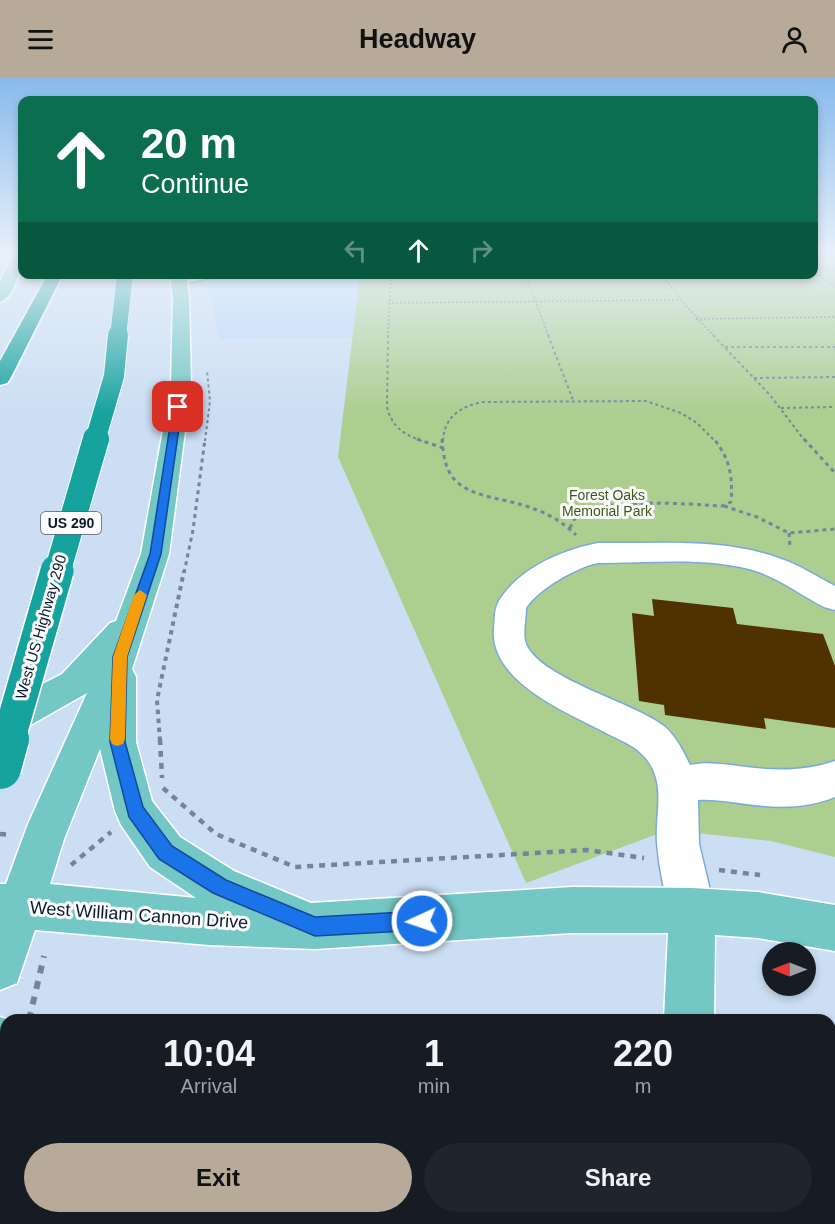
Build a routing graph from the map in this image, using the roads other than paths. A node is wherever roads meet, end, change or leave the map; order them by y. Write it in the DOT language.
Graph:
graph roads {
  1 [pos="39,307"];
  2 [pos="121,307"];
  3 [pos="182,307"];
  4 [pos="0,379"];
  5 [pos="835,599"];
  6 [pos="133,618"];
  7 [pos="120,657"];
  8 [pos="0,724"];
  9 [pos="0,768"];
  10 [pos="835,779"];
  11 [pos="680,787"];
  12 [pos="10,907"];
  13 [pos="692,911"];
  14 [pos="315,926"];
  15 [pos="835,928"];
  16 [pos="0,966"];
  17 [pos="688,1014"];
  1 -- 4 [label="highway"];
  2 -- 9 [label="highway, West US Highway 290 / US 290, bridge"];
  3 -- 6 [label="main road"];
  5 -- 11 [label="lane"];
  6 -- 7 [label="main road"];
  6 -- 8 [label="main road"];
  7 -- 12 [label="main road"];
  7 -- 14 [label="main road"];
  10 -- 11 [label="lane"];
  11 -- 13 [label="lane"];
  12 -- 14 [label="main road, West William Cannon Drive"];
  12 -- 16 [label="main road"];
  13 -- 14 [label="main road, West William Cannon Drive"];
  13 -- 15 [label="main road"];
  13 -- 17 [label="main road"];
}
